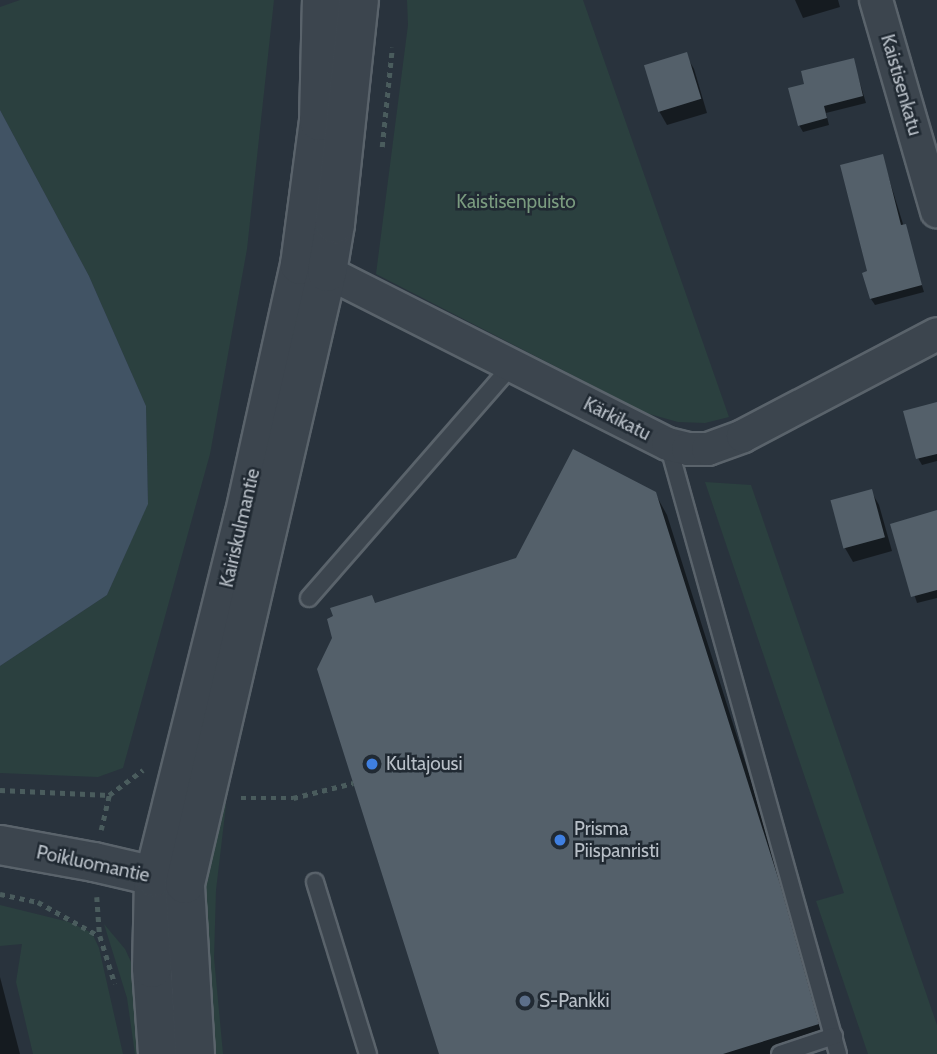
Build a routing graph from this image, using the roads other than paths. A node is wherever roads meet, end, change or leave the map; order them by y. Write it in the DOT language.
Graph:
graph roads {
  1 [pos="322,0"];
  2 [pos="359,0"];
  3 [pos="876,0"];
  4 [pos="937,211"];
  5 [pos="313,268"];
  6 [pos="937,334"];
  7 [pos="512,365"];
  8 [pos="668,444"];
  9 [pos="309,598"];
  10 [pos="0,845"];
  11 [pos="169,880"];
  12 [pos="315,882"];
  13 [pos="834,1036"];
  14 [pos="159,1054"];
  15 [pos="195,1054"];
  16 [pos="368,1054"];
  17 [pos="780,1054"];
  18 [pos="838,1054"];
  1 -- 5 [label="street, Kairiskulmantie"];
  2 -- 5 [label="street, Kairiskulmantie"];
  3 -- 4 [label="street, Kaistisenkatu"];
  5 -- 7 [label="street, Kärkikatu"];
  5 -- 11 [label="street, Kairiskulmantie"];
  6 -- 8 [label="street, Kärkikatu"];
  7 -- 8 [label="street, Kärkikatu"];
  7 -- 9 [label="lane"];
  8 -- 13 [label="lane"];
  10 -- 11 [label="street, Poikluomantie"];
  11 -- 14 [label="street, Kairiskulmantie"];
  11 -- 15 [label="street, Kairiskulmantie"];
  12 -- 16 [label="lane"];
  13 -- 17 [label="lane"];
  13 -- 18 [label="lane"];
}
